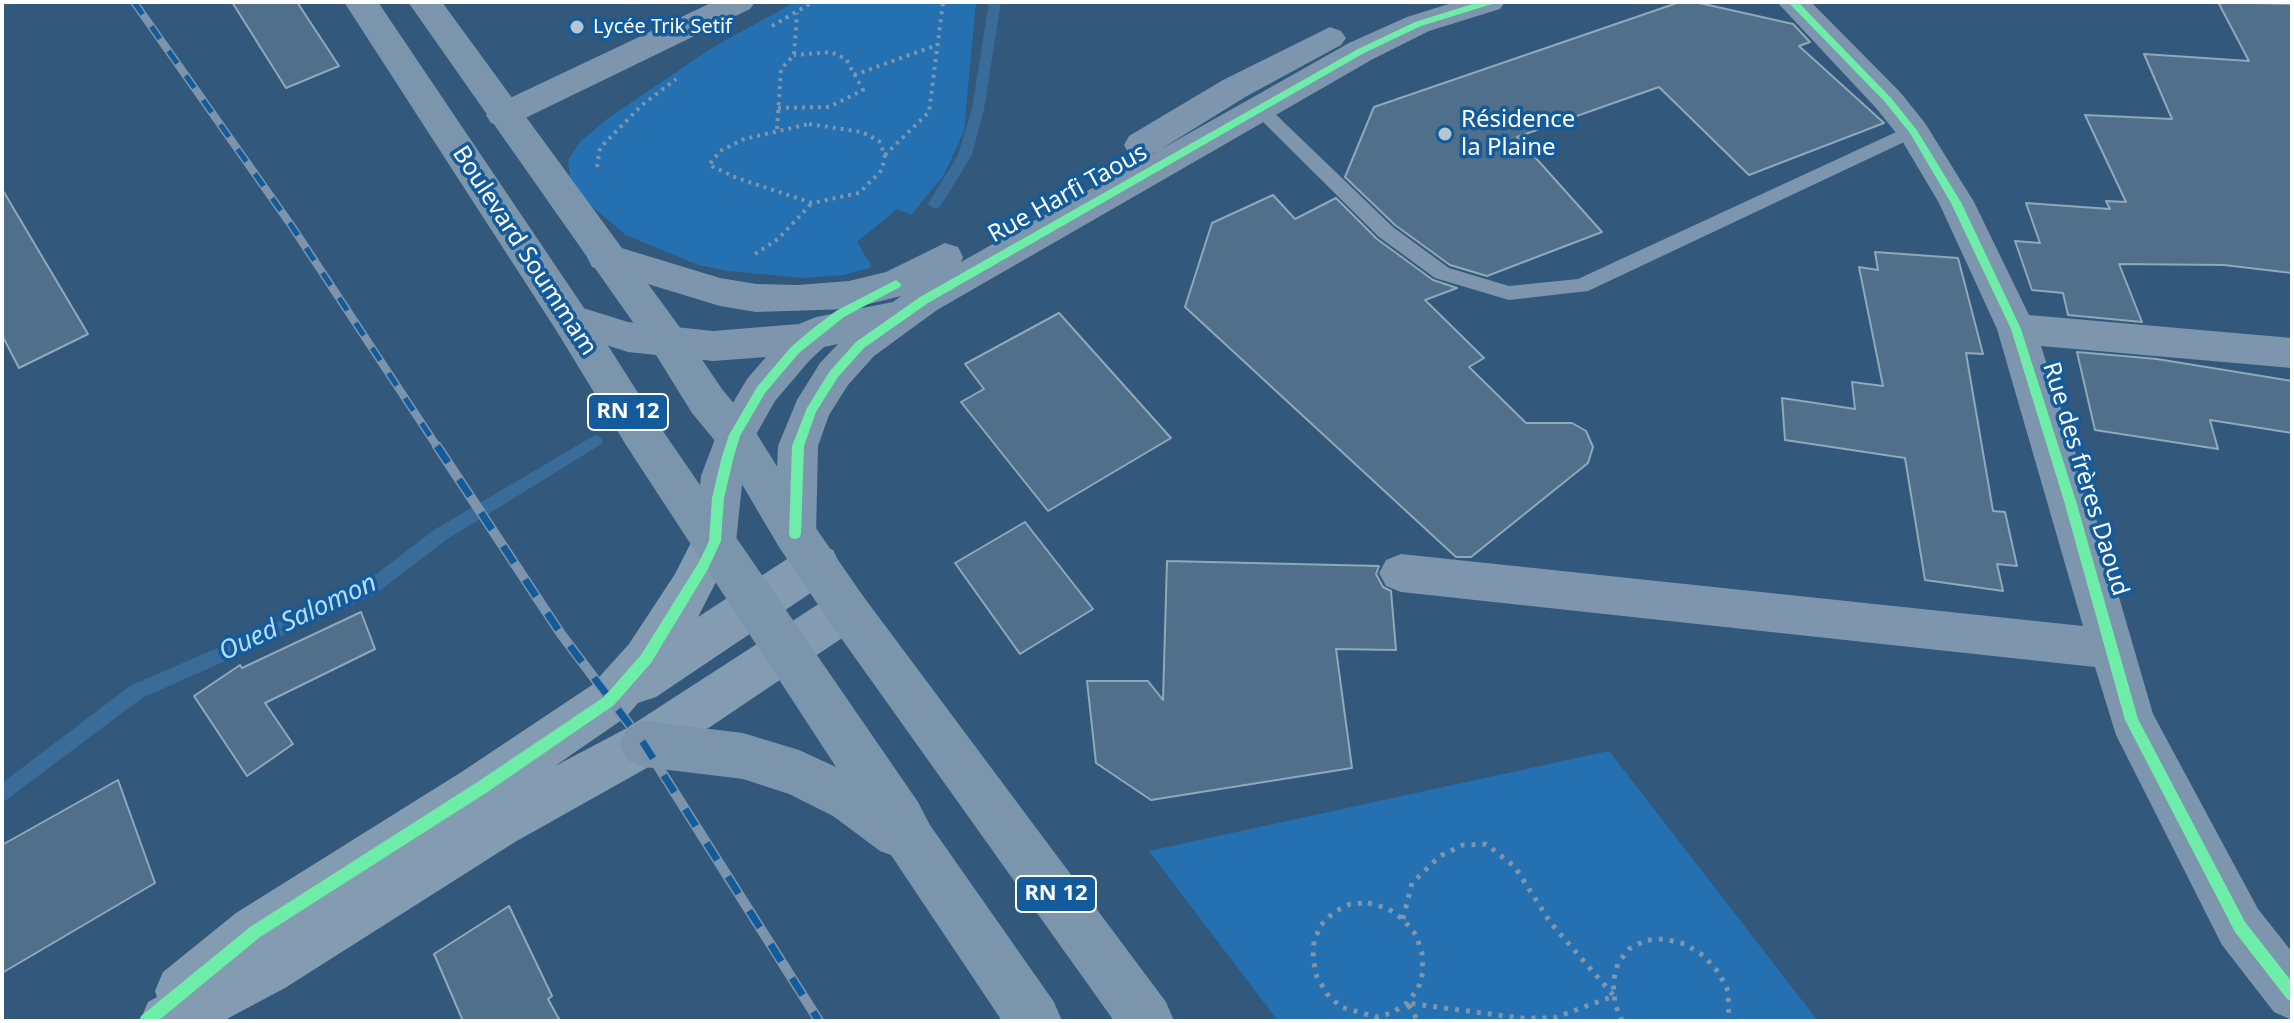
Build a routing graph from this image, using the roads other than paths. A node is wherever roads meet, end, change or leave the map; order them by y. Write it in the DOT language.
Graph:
graph roads {
  1 [pos="361,2"];
  2 [pos="425,2"];
  3 [pos="739,2"];
  4 [pos="1412,2"];
  5 [pos="1489,2"];
  6 [pos="1793,2"];
  7 [pos="1261,110"];
  8 [pos="503,115"];
  9 [pos="1913,131"];
  10 [pos="605,257"];
  11 [pos="910,292"];
  12 [pos="570,319"];
  13 [pos="2016,329"];
  14 [pos="815,333"];
  15 [pos="670,344"];
  16 [pos="2292,353"];
  17 [pos="735,435"];
  18 [pos="715,541"];
  19 [pos="806,549"];
  20 [pos="1401,573"];
  21 [pos="758,604"];
  22 [pos="847,610"];
  23 [pos="787,648"];
  24 [pos="2112,649"];
  25 [pos="609,701"];
  26 [pos="644,744"];
  27 [pos="906,831"];
  28 [pos="2292,994"];
  29 [pos="146,1021"];
  30 [pos="167,1021"];
  31 [pos="1035,1021"];
  32 [pos="1147,1021"];
  1 -- 12 [label="main road, Boulevard Soummam / RN 12"];
  2 -- 8 [label="main road, RN 12"];
  3 -- 8 [label="street"];
  4 -- 11 [label="street, Rue Harfi Taous"];
  5 -- 7 [label="street, Rue Harfi Taous"];
  6 -- 9 [label="street, Rue des frères Daoud"];
  7 -- 9 [label="lane"];
  7 -- 11 [label="street, Rue Harfi Taous"];
  8 -- 10 [label="main road, RN 12"];
  9 -- 13 [label="street, Rue des frères Daoud"];
  10 -- 11 [label="street, Rue Harfi Taous"];
  10 -- 15 [label="main road, RN 12"];
  11 -- 14 [label="street, Rue Harfi Taous"];
  11 -- 19 [label="street, Rue Harfi Taous"];
  12 -- 15 [label="street, Rue Harfi Taous"];
  12 -- 18 [label="main road, Boulevard Soummam / RN 12"];
  13 -- 16 [label="street"];
  13 -- 24 [label="street, Rue des frères Daoud"];
  14 -- 15 [label="street, Rue Harfi Taous"];
  14 -- 17 [label="street, Rue Harfi Taous"];
  15 -- 17 [label="main road, RN 12"];
  17 -- 18 [label="street, Rue Harfi Taous"];
  17 -- 19 [label="main road, RN 12"];
  18 -- 21 [label="main road, Boulevard Soummam / RN 12"];
  18 -- 25 [label="street"];
  19 -- 21 [label="street"];
  19 -- 22 [label="main road, RN 12"];
  20 -- 24 [label="street"];
  21 -- 23 [label="main road, Boulevard Soummam / RN 12"];
  21 -- 25 [label="street"];
  22 -- 23 [label="street"];
  22 -- 32 [label="main road, RN 12"];
  23 -- 26 [label="street"];
  23 -- 27 [label="main road, Boulevard Soummam / RN 12"];
  24 -- 28 [label="street, Rue des frères Daoud"];
  25 -- 29 [label="street"];
  26 -- 27 [label="main road"];
  26 -- 30 [label="street"];
  27 -- 31 [label="main road, RN 12"];
}
